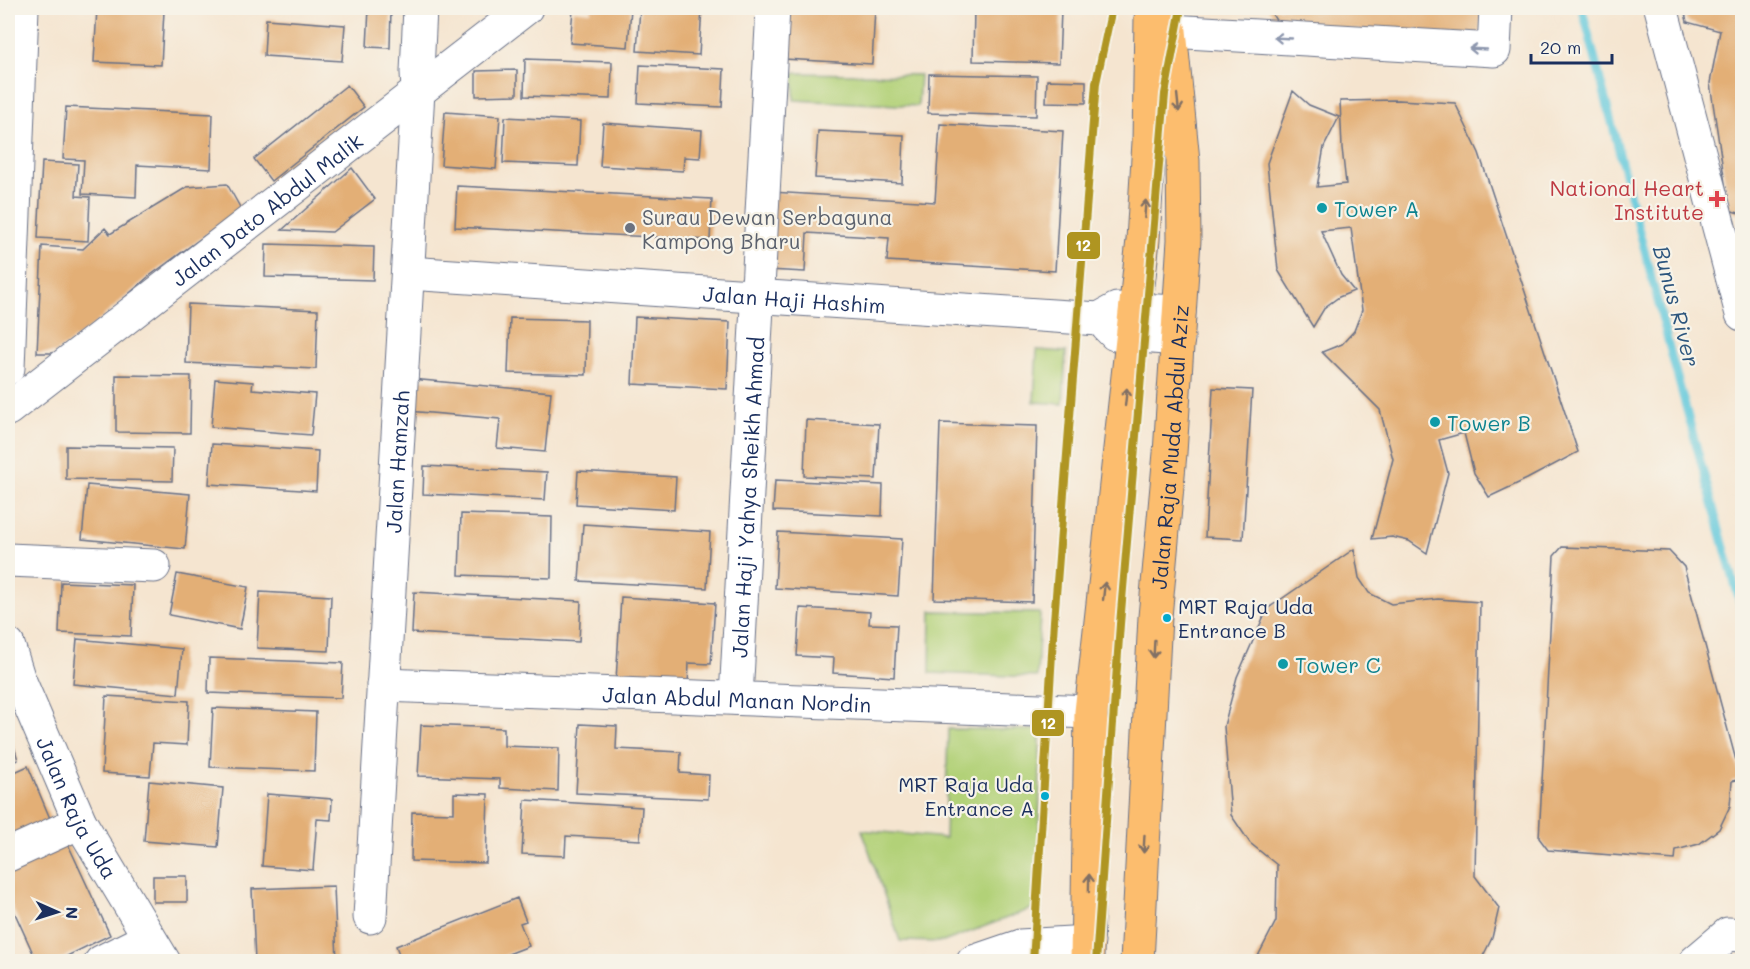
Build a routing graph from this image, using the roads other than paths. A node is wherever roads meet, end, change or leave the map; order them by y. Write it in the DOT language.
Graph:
graph roads {
  1 [pos="22,8"];
  2 [pos="420,8"];
  3 [pos="526,8"];
  4 [pos="773,8"];
  5 [pos="1496,8"];
  6 [pos="1159,15"];
  7 [pos="1667,16"];
  8 [pos="418,91"];
  9 [pos="408,273"];
  10 [pos="757,295"];
  11 [pos="9,305"];
  12 [pos="1743,315"];
  13 [pos="1134,322"];
  14 [pos="1178,326"];
  15 [pos="8,368"];
  16 [pos="8,409"];
  17 [pos="8,560"];
  18 [pos="154,566"];
  19 [pos="8,645"];
  20 [pos="13,680"];
  21 [pos="383,685"];
  22 [pos="736,698"];
  23 [pos="1091,712"];
  24 [pos="80,822"];
  25 [pos="8,855"];
  26 [pos="370,916"];
  27 [pos="1743,935"];
  28 [pos="157,950"];
  29 [pos="1088,952"];
  30 [pos="101,962"];
  31 [pos="974,962"];
  32 [pos="1137,962"];
  33 [pos="1695,962"];
  1 -- 11 [label="street"];
  2 -- 8 [label="street, Jalan Hamzah"];
  3 -- 8 [label="street, Jalan Dato Abdul Malik"];
  4 -- 10 [label="street, Jalan Haji Yahya Sheikh Ahmad"];
  5 -- 6 [label="street, one-way"];
  13 -- 6 [label="main road, Jalan Raja Muda Abdul Aziz, one-way"];
  6 -- 14 [label="main road, Jalan Raja Muda Abdul Aziz, one-way"];
  7 -- 12 [label="street"];
  8 -- 9 [label="street, Jalan Hamzah"];
  8 -- 16 [label="street, Jalan Dato Abdul Malik"];
  9 -- 10 [label="street, Jalan Haji Hashim"];
  9 -- 21 [label="street, Jalan Hamzah"];
  10 -- 13 [label="street, Jalan Haji Hashim"];
  10 -- 22 [label="street, Jalan Haji Yahya Sheikh Ahmad"];
  11 -- 15 [label="street"];
  13 -- 14 [label="street, Jalan Haji Hashim"];
  23 -- 13 [label="main road, Jalan Raja Muda Abdul Aziz, one-way"];
  14 -- 32 [label="main road, Jalan Raja Muda Abdul Aziz, one-way"];
  17 -- 18 [label="street"];
  19 -- 20 [label="street, Jalan Raja Uda"];
  20 -- 24 [label="street, Jalan Raja Uda"];
  21 -- 22 [label="street, Jalan Abdul Manan Nordin"];
  21 -- 26 [label="street, Jalan Hamzah"];
  22 -- 23 [label="street, Jalan Abdul Manan Nordin"];
  29 -- 23 [label="main road, Jalan Raja Muda Abdul Aziz, one-way"];
  24 -- 25 [label="street"];
  24 -- 28 [label="street, Jalan Raja Uda"];
  27 -- 33 [label="street"];
  28 -- 30 [label="street"];
  29 -- 31 [label="street"];
}
